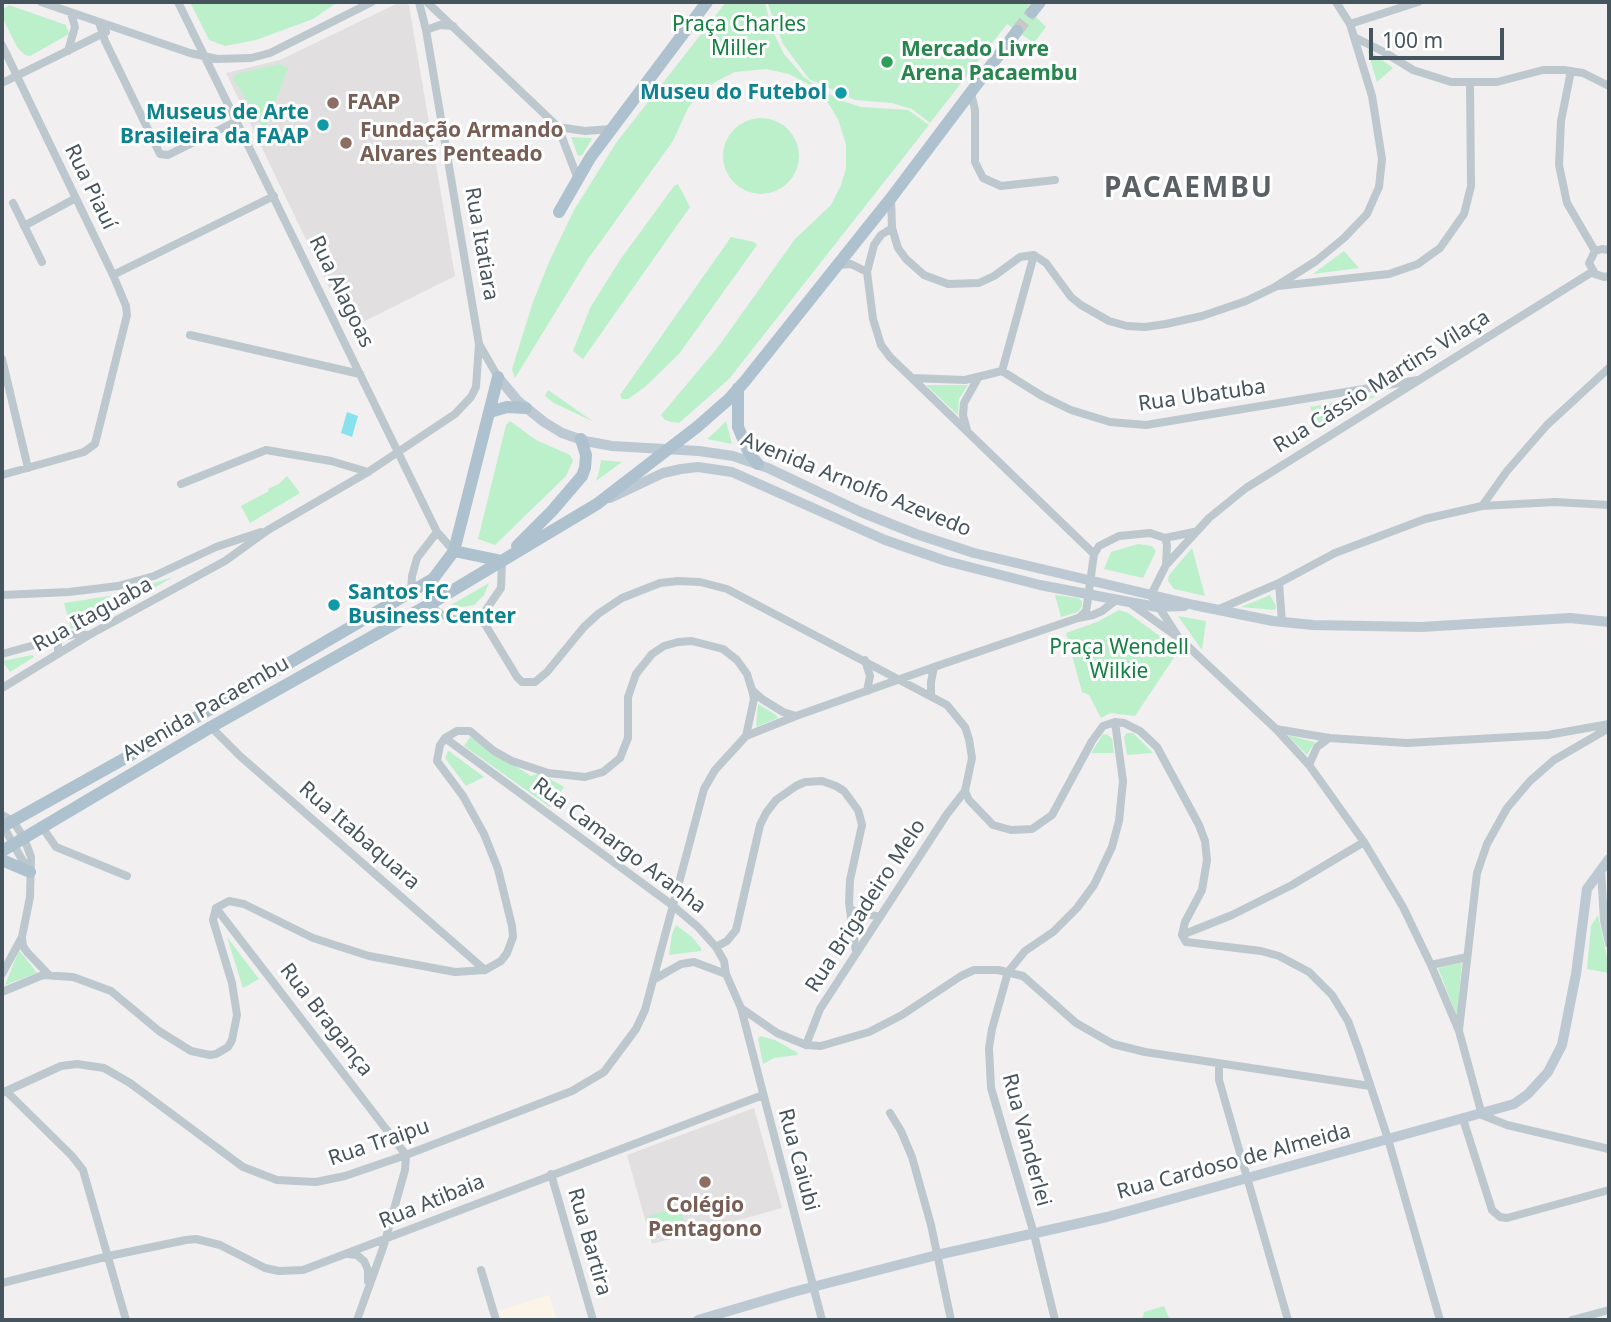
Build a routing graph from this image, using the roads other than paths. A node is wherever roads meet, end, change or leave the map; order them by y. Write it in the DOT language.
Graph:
graph roads {
  1 [pos="41,2"];
  2 [pos="178,2"];
  3 [pos="372,2"];
  4 [pos="419,2"];
  5 [pos="427,2"];
  6 [pos="707,2"];
  7 [pos="1336,2"];
  8 [pos="1418,2"];
  9 [pos="71,13"];
  10 [pos="99,22"];
  11 [pos="1350,24"];
  12 [pos="453,26"];
  13 [pos="115,27"];
  14 [pos="426,30"];
  15 [pos="1017,31"];
  16 [pos="102,34"];
  17 [pos="1354,37"];
  18 [pos="2,45"];
  19 [pos="68,51"];
  20 [pos="205,57"];
  21 [pos="1571,71"];
  22 [pos="17,76"];
  23 [pos="2,83"];
  24 [pos="1470,83"];
  25 [pos="1609,86"];
  26 [pos="971,93"];
  27 [pos="237,121"];
  28 [pos="558,127"];
  29 [pos="611,129"];
  30 [pos="569,130"];
  31 [pos="564,139"];
  32 [pos="578,178"];
  33 [pos="1055,180"];
  34 [pos="274,196"];
  35 [pos="76,198"];
  36 [pos="891,198"];
  37 [pos="13,203"];
  38 [pos="882,209"];
  39 [pos="559,212"];
  40 [pos="23,226"];
  41 [pos="892,228"];
  42 [pos="1609,250"];
  43 [pos="1595,251"];
  44 [pos="1034,255"];
  45 [pos="42,262"];
  46 [pos="837,265"];
  47 [pos="867,272"];
  48 [pos="1592,272"];
  49 [pos="113,275"];
  50 [pos="1609,276"];
  51 [pos="1275,287"];
  52 [pos="190,335"];
  53 [pos="479,344"];
  54 [pos="2,359"];
  55 [pos="1609,368"];
  56 [pos="1002,371"];
  57 [pos="360,374"];
  58 [pos="498,377"];
  59 [pos="912,378"];
  60 [pos="978,378"];
  61 [pos="1418,380"];
  62 [pos="738,388"];
  63 [pos="526,408"];
  64 [pos="490,412"];
  65 [pos="968,433"];
  66 [pos="582,439"];
  67 [pos="667,450"];
  68 [pos="398,453"];
  69 [pos="758,464"];
  70 [pos="28,468"];
  71 [pos="368,472"];
  72 [pos="2,475"];
  73 [pos="181,484"];
  74 [pos="597,504"];
  75 [pos="1609,505"];
  76 [pos="1482,506"];
  77 [pos="268,530"];
  78 [pos="1197,531"];
  79 [pos="437,532"];
  80 [pos="1165,538"];
  81 [pos="454,551"];
  82 [pos="1094,554"];
  83 [pos="502,561"];
  84 [pos="1166,565"];
  85 [pos="1091,580"];
  86 [pos="1279,583"];
  87 [pos="411,593"];
  88 [pos="1089,594"];
  89 [pos="2,595"];
  90 [pos="1151,595"];
  91 [pos="1116,600"];
  92 [pos="1129,602"];
  93 [pos="430,604"];
  94 [pos="1194,605"];
  95 [pos="1157,607"];
  96 [pos="1217,610"];
  97 [pos="480,615"];
  98 [pos="1078,618"];
  99 [pos="1282,622"];
  100 [pos="1609,622"];
  101 [pos="89,635"];
  102 [pos="1179,638"];
  103 [pos="49,641"];
  104 [pos="58,653"];
  105 [pos="2,654"];
  106 [pos="865,660"];
  107 [pos="934,667"];
  108 [pos="902,679"];
  109 [pos="2,688"];
  110 [pos="752,690"];
  111 [pos="867,691"];
  112 [pos="931,695"];
  113 [pos="796,716"];
  114 [pos="1115,722"];
  115 [pos="1609,726"];
  116 [pos="211,727"];
  117 [pos="1276,729"];
  118 [pos="746,737"];
  119 [pos="445,738"];
  120 [pos="1329,738"];
  121 [pos="1309,765"];
  122 [pos="965,791"];
  123 [pos="5,822"];
  124 [pos="42,827"];
  125 [pos="1364,842"];
  126 [pos="13,844"];
  127 [pos="1609,859"];
  128 [pos="2,860"];
  129 [pos="1601,870"];
  130 [pos="30,872"];
  131 [pos="127,876"];
  132 [pos="672,905"];
  133 [pos="216,908"];
  134 [pos="850,910"];
  135 [pos="880,917"];
  136 [pos="1182,935"];
  137 [pos="22,937"];
  138 [pos="1609,944"];
  139 [pos="716,947"];
  140 [pos="856,953"];
  141 [pos="1467,957"];
  142 [pos="1431,965"];
  143 [pos="485,970"];
  144 [pos="1009,972"];
  145 [pos="2,974"];
  146 [pos="48,974"];
  147 [pos="726,974"];
  148 [pos="653,979"];
  149 [pos="2,992"];
  150 [pos="741,1008"];
  151 [pos="1458,1031"];
  152 [pos="806,1045"];
  153 [pos="1219,1064"];
  154 [pos="1370,1086"];
  155 [pos="4,1092"];
  156 [pos="763,1096"];
  157 [pos="890,1113"];
  158 [pos="1482,1115"];
  159 [pos="1463,1119"];
  160 [pos="1388,1139"];
  161 [pos="1609,1149"];
  162 [pos="406,1155"];
  163 [pos="551,1174"];
  164 [pos="1246,1180"];
  165 [pos="1609,1190"];
  166 [pos="1034,1234"];
  167 [pos="385,1240"];
  168 [pos="343,1255"];
  169 [pos="937,1255"];
  170 [pos="109,1256"];
  171 [pos="481,1270"];
  172 [pos="2,1283"];
  173 [pos="813,1287"];
  174 [pos="367,1288"];
  175 [pos="1609,1310"];
  176 [pos="126,1320"];
  177 [pos="357,1320"];
  178 [pos="496,1320"];
  179 [pos="593,1320"];
  180 [pos="698,1320"];
  181 [pos="822,1320"];
  182 [pos="951,1320"];
  183 [pos="1055,1320"];
  184 [pos="1289,1320"];
  185 [pos="1440,1320"];
  186 [pos="1572,1320"];
  1 -- 9 [label="street"];
  2 -- 20 [label="street, Rua Alagoas"];
  3 -- 20 [label="street"];
  4 -- 14 [label="street, Rua Itatiara"];
  5 -- 12 [label="street"];
  6 -- 29 [label="main road"];
  7 -- 11 [label="street"];
  8 -- 11 [label="street"];
  9 -- 10 [label="street"];
  9 -- 19 [label="street"];
  10 -- 13 [label="street"];
  10 -- 16 [label="street"];
  11 -- 17 [label="street"];
  12 -- 14 [label="street"];
  12 -- 28 [label="street"];
  13 -- 16 [label="street"];
  13 -- 20 [label="street"];
  14 -- 53 [label="street, Rua Itatiara"];
  15 -- 26 [label="main road"];
  16 -- 19 [label="street"];
  16 -- 27 [label="street"];
  17 -- 24 [label="street"];
  17 -- 51 [label="street"];
  18 -- 22 [label="street, Rua Piauí"];
  19 -- 22 [label="street"];
  20 -- 27 [label="street, Rua Alagoas"];
  21 -- 24 [label="street"];
  21 -- 25 [label="street"];
  21 -- 43 [label="street"];
  22 -- 23 [label="street"];
  22 -- 35 [label="street, Rua Piauí"];
  24 -- 51 [label="street"];
  26 -- 33 [label="street"];
  26 -- 36 [label="main road"];
  27 -- 34 [label="street, Rua Alagoas"];
  28 -- 30 [label="street"];
  28 -- 31 [label="street"];
  29 -- 30 [label="street"];
  29 -- 32 [label="main road"];
  30 -- 31 [label="street"];
  31 -- 32 [label="street"];
  32 -- 39 [label="main road"];
  34 -- 49 [label="street"];
  34 -- 57 [label="street, Rua Alagoas"];
  35 -- 40 [label="street"];
  35 -- 49 [label="street, Rua Piauí"];
  36 -- 38 [label="main road"];
  36 -- 41 [label="street"];
  37 -- 40 [label="street"];
  38 -- 41 [label="street"];
  38 -- 46 [label="main road"];
  40 -- 45 [label="street"];
  41 -- 44 [label="street"];
  41 -- 47 [label="street"];
  42 -- 43 [label="street"];
  43 -- 48 [label="street"];
  44 -- 51 [label="street"];
  44 -- 56 [label="street"];
  46 -- 47 [label="street"];
  46 -- 62 [label="main road"];
  47 -- 59 [label="street"];
  48 -- 50 [label="street"];
  48 -- 61 [label="street, Rua Cássio Martins Vilaça"];
  49 -- 70 [label="street, Rua Piauí"];
  52 -- 57 [label="street"];
  53 -- 58 [label="street, Rua Itatiara"];
  53 -- 68 [label="street"];
  54 -- 70 [label="street"];
  55 -- 76 [label="street"];
  56 -- 60 [label="street"];
  56 -- 61 [label="street, Rua Ubatuba"];
  57 -- 68 [label="street, Rua Alagoas"];
  58 -- 63 [label="main road"];
  58 -- 64 [label="main road"];
  59 -- 60 [label="street"];
  59 -- 65 [label="street"];
  60 -- 65 [label="street"];
  61 -- 78 [label="street, Rua Cássio Martins Vilaça"];
  62 -- 67 [label="main road"];
  62 -- 69 [label="main road"];
  63 -- 64 [label="main road"];
  63 -- 66 [label="main road"];
  64 -- 81 [label="main road"];
  65 -- 82 [label="street"];
  66 -- 67 [label="main road"];
  66 -- 83 [label="main road"];
  67 -- 69 [label="main road, Avenida Arnolfo Azevedo"];
  67 -- 74 [label="main road"];
  68 -- 71 [label="street"];
  68 -- 79 [label="street, Rua Alagoas"];
  69 -- 85 [label="main road, Avenida Arnolfo Azevedo"];
  70 -- 72 [label="street"];
  71 -- 73 [label="street"];
  71 -- 77 [label="street"];
  74 -- 83 [label="main road"];
  74 -- 88 [label="main road, Avenida Arnolfo Azevedo"];
  75 -- 76 [label="street"];
  76 -- 86 [label="street"];
  77 -- 89 [label="street"];
  77 -- 101 [label="street, Rua Itaguaba"];
  78 -- 80 [label="street"];
  78 -- 84 [label="street, Rua Cássio Martins Vilaça"];
  79 -- 81 [label="street, Rua Alagoas"];
  79 -- 87 [label="street"];
  80 -- 82 [label="street"];
  80 -- 84 [label="street"];
  81 -- 83 [label="main road"];
  81 -- 87 [label="main road"];
  82 -- 85 [label="street"];
  83 -- 93 [label="main road"];
  83 -- 97 [label="street"];
  84 -- 90 [label="street"];
  85 -- 88 [label="street"];
  85 -- 90 [label="main road, Avenida Arnolfo Azevedo"];
  86 -- 96 [label="street"];
  86 -- 99 [label="street"];
  87 -- 123 [label="main road, Avenida Pacaembu"];
  88 -- 91 [label="main road, Avenida Arnolfo Azevedo"];
  88 -- 98 [label="street"];
  90 -- 94 [label="main road, Avenida Arnolfo Azevedo"];
  90 -- 95 [label="street"];
  91 -- 92 [label="main road, Avenida Arnolfo Azevedo"];
  91 -- 98 [label="street"];
  92 -- 95 [label="main road, Avenida Arnolfo Azevedo"];
  92 -- 102 [label="street"];
  93 -- 97 [label="street"];
  93 -- 116 [label="main road, Avenida Pacaembu"];
  94 -- 95 [label="main road, Avenida Arnolfo Azevedo"];
  94 -- 96 [label="main road"];
  95 -- 102 [label="street"];
  96 -- 99 [label="main road"];
  97 -- 106 [label="street"];
  98 -- 107 [label="street"];
  99 -- 100 [label="main road"];
  101 -- 103 [label="street"];
  101 -- 104 [label="street, Rua Itaguaba"];
  102 -- 117 [label="street"];
  103 -- 104 [label="street"];
  103 -- 105 [label="street"];
  104 -- 109 [label="street, Rua Itaguaba"];
  106 -- 108 [label="street"];
  106 -- 111 [label="street"];
  107 -- 108 [label="street"];
  107 -- 112 [label="street"];
  108 -- 111 [label="street"];
  108 -- 112 [label="street"];
  110 -- 113 [label="street"];
  110 -- 118 [label="street"];
  110 -- 119 [label="street"];
  111 -- 113 [label="street"];
  112 -- 122 [label="street"];
  113 -- 118 [label="street"];
  114 -- 122 [label="street"];
  114 -- 136 [label="street"];
  114 -- 144 [label="street, Rua Vanderlei"];
  115 -- 120 [label="street"];
  115 -- 141 [label="street"];
  116 -- 124 [label="main road, Avenida Pacaembu"];
  116 -- 143 [label="street, Rua Itabaquara"];
  117 -- 120 [label="street"];
  117 -- 121 [label="street"];
  118 -- 132 [label="street, Rua Traipu"];
  119 -- 132 [label="street, Rua Camargo Aranha"];
  119 -- 143 [label="street"];
  120 -- 121 [label="street"];
  121 -- 125 [label="street"];
  122 -- 135 [label="street, Rua Brigadeiro Melo"];
  123 -- 126 [label="street"];
  124 -- 126 [label="main road, Avenida Pacaembu"];
  124 -- 131 [label="street"];
  125 -- 136 [label="street"];
  125 -- 142 [label="street"];
  126 -- 130 [label="street"];
  127 -- 129 [label="main road, Rua Cardoso de Almeida"];
  128 -- 130 [label="main road"];
  129 -- 138 [label="street"];
  129 -- 158 [label="main road, Rua Cardoso de Almeida"];
  130 -- 137 [label="street"];
  132 -- 139 [label="street, Rua Camargo Aranha"];
  132 -- 148 [label="street, Rua Traipu"];
  133 -- 143 [label="street"];
  133 -- 146 [label="street"];
  133 -- 162 [label="street, Rua Bragança"];
  134 -- 135 [label="street"];
  134 -- 139 [label="street"];
  134 -- 140 [label="street"];
  135 -- 140 [label="street, Rua Brigadeiro Melo"];
  136 -- 154 [label="street"];
  137 -- 145 [label="street"];
  137 -- 146 [label="street"];
  139 -- 147 [label="street, Rua Camargo Aranha"];
  140 -- 152 [label="street, Rua Brigadeiro Melo"];
  141 -- 142 [label="street"];
  141 -- 151 [label="street"];
  142 -- 151 [label="street"];
  144 -- 152 [label="street"];
  144 -- 153 [label="street"];
  144 -- 166 [label="street, Rua Vanderlei"];
  146 -- 149 [label="street"];
  147 -- 148 [label="street"];
  147 -- 150 [label="street, Rua Camargo Aranha"];
  148 -- 162 [label="street, Rua Traipu"];
  150 -- 152 [label="street"];
  150 -- 156 [label="street, Rua Caiubi"];
  151 -- 158 [label="street"];
  153 -- 154 [label="street"];
  153 -- 164 [label="street"];
  154 -- 160 [label="street"];
  155 -- 162 [label="street, Rua Traipu"];
  155 -- 170 [label="street"];
  156 -- 163 [label="street, Rua Atibaia"];
  156 -- 173 [label="street, Rua Caiubi"];
  157 -- 169 [label="street"];
  158 -- 159 [label="main road, Rua Cardoso de Almeida"];
  158 -- 161 [label="street"];
  159 -- 160 [label="main road, Rua Cardoso de Almeida"];
  159 -- 165 [label="street"];
  160 -- 164 [label="main road, Rua Cardoso de Almeida"];
  160 -- 185 [label="street"];
  162 -- 167 [label="street"];
  163 -- 167 [label="street, Rua Atibaia"];
  163 -- 179 [label="street, Rua Bartira"];
  164 -- 166 [label="main road, Rua Cardoso de Almeida"];
  164 -- 184 [label="street"];
  166 -- 169 [label="main road, Rua Cardoso de Almeida"];
  166 -- 183 [label="street, Rua Vanderlei"];
  167 -- 168 [label="street, Rua Atibaia"];
  167 -- 174 [label="street"];
  168 -- 170 [label="street, Rua Atibaia"];
  168 -- 174 [label="street"];
  169 -- 173 [label="main road, Rua Cardoso de Almeida"];
  169 -- 182 [label="street"];
  170 -- 172 [label="street, Rua Atibaia"];
  170 -- 176 [label="street"];
  171 -- 178 [label="street"];
  173 -- 180 [label="main road, Rua Cardoso de Almeida"];
  173 -- 181 [label="street, Rua Caiubi"];
  174 -- 177 [label="street"];
  175 -- 186 [label="street"];
}
